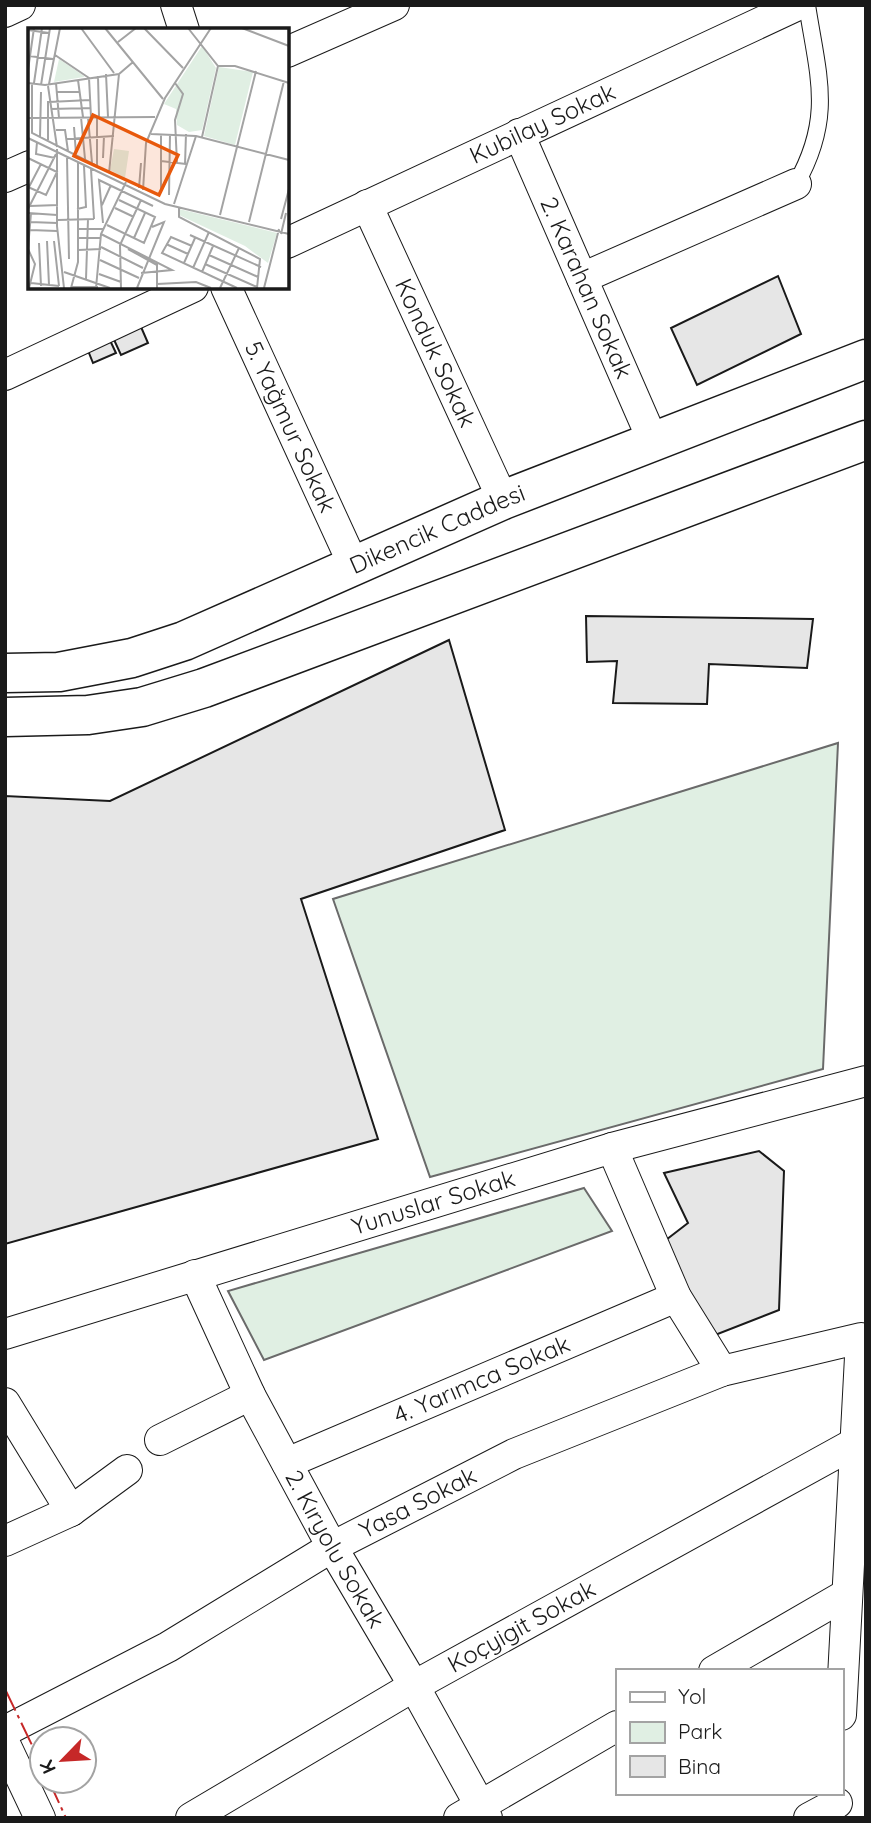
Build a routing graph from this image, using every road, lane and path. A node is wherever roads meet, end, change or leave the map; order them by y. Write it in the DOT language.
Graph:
graph roads {
  1 [pos="20,5"];
  2 [pos="176,5"];
  3 [pos="394,5"];
  4 [pos="798,5"];
  5 [pos="807,5"];
  6 [pos="5,12"];
  7 [pos="183,28"];
  8 [pos="289,51"];
  9 [pos="519,134"];
  10 [pos="28,167"];
  11 [pos="5,177"];
  12 [pos="796,184"];
  13 [pos="367,205"];
  14 [pos="289,242"];
  15 [pos="582,278"];
  16 [pos="189,289"];
  17 [pos="227,289"];
  18 [pos="866,359"];
  19 [pos="5,375"];
  20 [pos="866,440"];
  21 [pos="653,441"];
  22 [pos="503,500"];
  23 [pos="354,566"];
  24 [pos="5,673"];
  25 [pos="5,717"];
  26 [pos="866,1081"];
  27 [pos="612,1147"];
  28 [pos="195,1275"];
  29 [pos="676,1297"];
  30 [pos="5,1334"];
  31 [pos="722,1371"];
  32 [pos="250,1395"];
  33 [pos="5,1403"];
  34 [pos="160,1440"];
  35 [pos="855,1443"];
  36 [pos="287,1463"];
  37 [pos="127,1470"];
  38 [pos="71,1511"];
  39 [pos="5,1541"];
  40 [pos="332,1547"];
  41 [pos="847,1594"];
  42 [pos="717,1669"];
  43 [pos="843,1675"];
  44 [pos="414,1686"];
  45 [pos="616,1727"];
  46 [pos="5,1731"];
  47 [pos="5,1744"];
  48 [pos="837,1805"];
  49 [pos="475,1814"];
  50 [pos="40,1818"];
  51 [pos="191,1818"];
  52 [pos="809,1818"];
  1 -- 6 [label="street"];
  2 -- 7 [label="street"];
  3 -- 8 [label="street"];
  4 -- 9 [label="street, Kubilay Sokak"];
  5 -- 12 [label="lane"];
  9 -- 13 [label="street, Kubilay Sokak"];
  9 -- 15 [label="street, 2. Karahan Sokak"];
  10 -- 11 [label="street"];
  12 -- 15 [label="street"];
  13 -- 14 [label="street, Kubilay Sokak"];
  13 -- 22 [label="street, Konduk Sokak"];
  15 -- 21 [label="street, 2. Karahan Sokak"];
  16 -- 19 [label="street"];
  17 -- 23 [label="street, 5. Yağmur Sokak"];
  18 -- 21 [label="main road, Dikencik Caddesi"];
  20 -- 25 [label="main road"];
  21 -- 22 [label="main road, Dikencik Caddesi"];
  22 -- 23 [label="main road, Dikencik Caddesi"];
  23 -- 24 [label="main road, Dikencik Caddesi"];
  26 -- 27 [label="street, Yunuslar Sokak"];
  27 -- 28 [label="street, Yunuslar Sokak"];
  27 -- 29 [label="street"];
  28 -- 30 [label="street, Yunuslar Sokak"];
  28 -- 32 [label="street, 2. Kıryolu Sokak"];
  29 -- 31 [label="street"];
  29 -- 36 [label="street, 4. Yarımca Sokak"];
  31 -- 35 [label="street, Yasa Sokak"];
  31 -- 40 [label="street, Yasa Sokak"];
  32 -- 34 [label="street"];
  32 -- 36 [label="street, 2. Kıryolu Sokak"];
  33 -- 38 [label="street"];
  35 -- 41 [label="street"];
  35 -- 44 [label="street, Koçyigit Sokak"];
  36 -- 40 [label="street, 2. Kıryolu Sokak"];
  37 -- 38 [label="street"];
  38 -- 39 [label="street"];
  40 -- 44 [label="street, 2. Kıryolu Sokak"];
  40 -- 46 [label="street, Yasa Sokak"];
  41 -- 42 [label="street"];
  41 -- 43 [label="street"];
  44 -- 49 [label="street, 2. Kıryolu Sokak"];
  44 -- 51 [label="street, Koçyigit Sokak"];
  45 -- 49 [label="street"];
  47 -- 50 [label="street"];
  48 -- 52 [label="street"];
}
